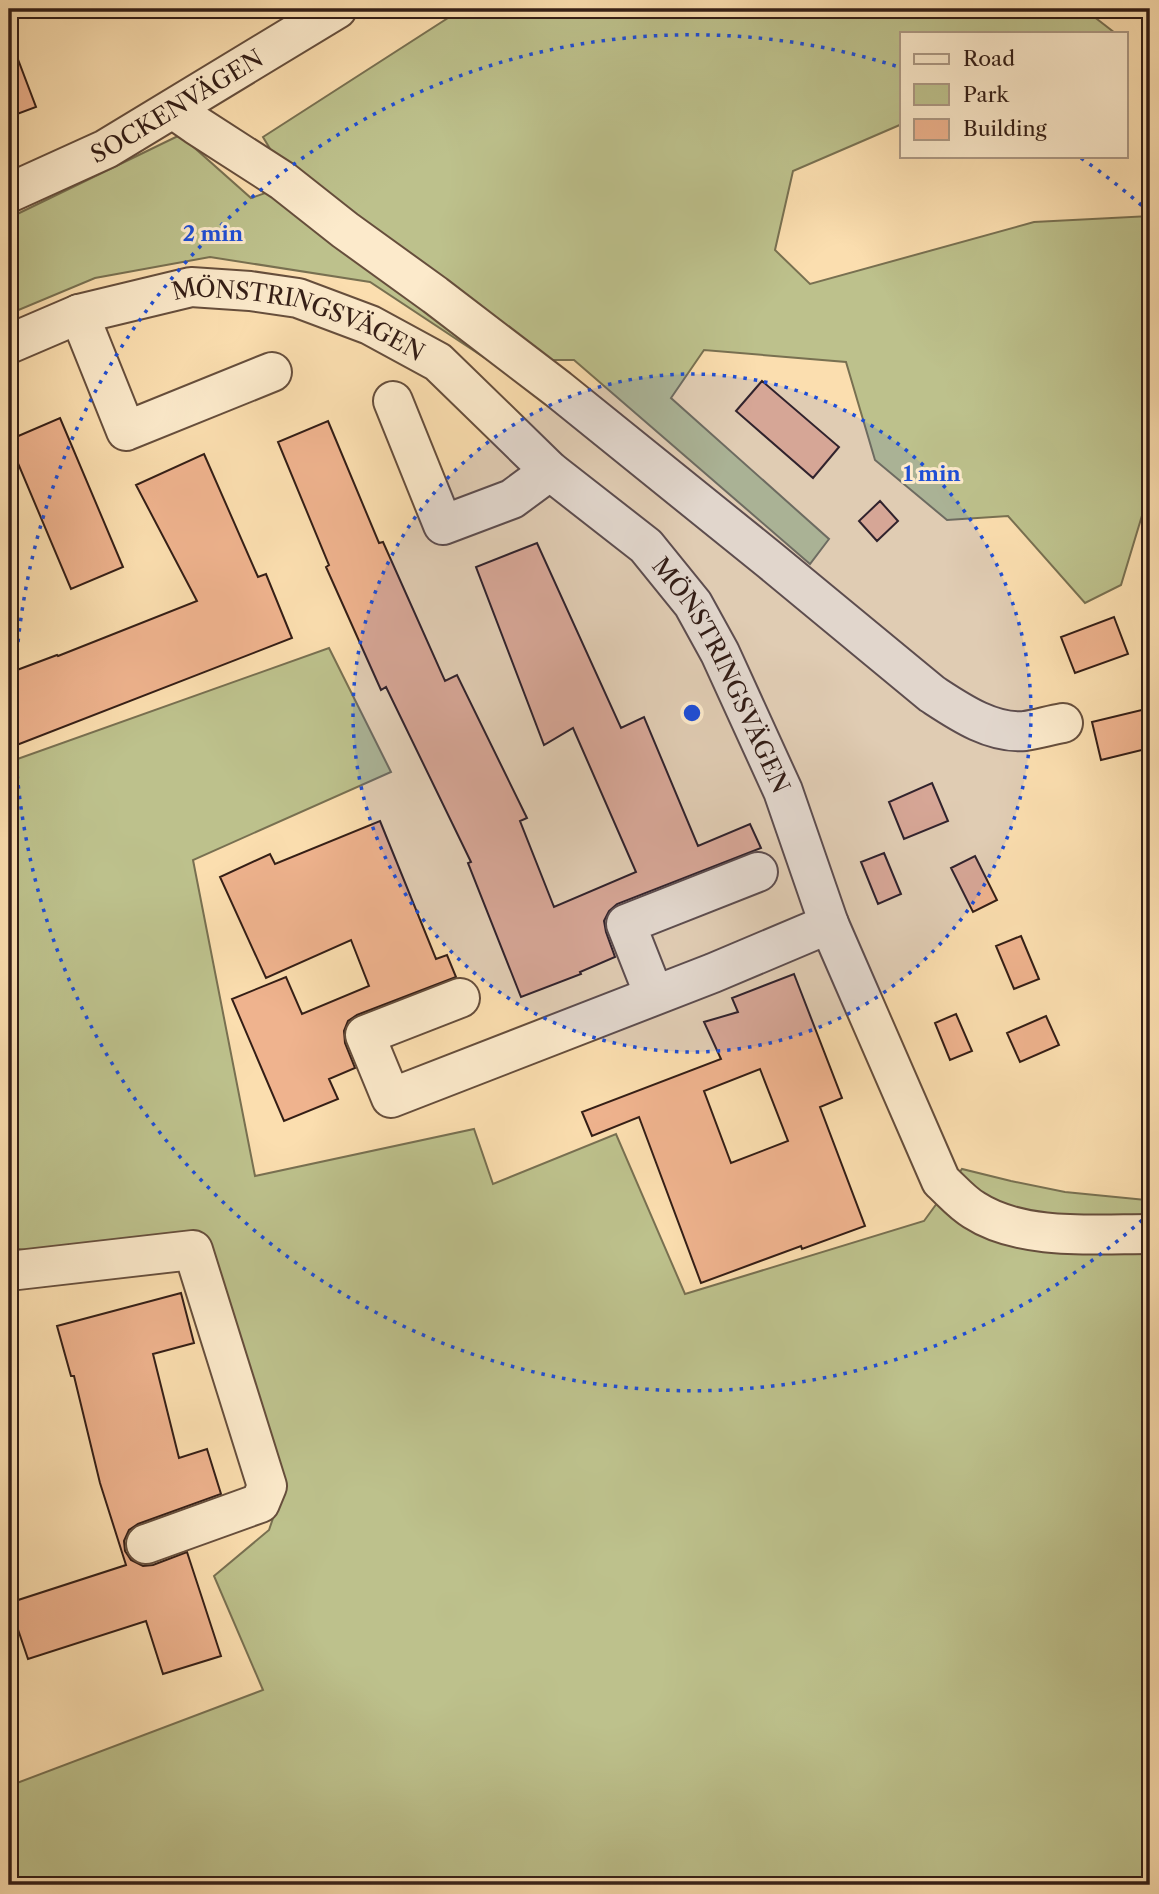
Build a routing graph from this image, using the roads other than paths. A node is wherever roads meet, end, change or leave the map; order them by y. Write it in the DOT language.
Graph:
graph roads {
  1 [pos="337,9"];
  2 [pos="173,109"];
  3 [pos="9,193"];
  4 [pos="79,314"];
  5 [pos="9,344"];
  6 [pos="272,372"];
  7 [pos="393,401"];
  8 [pos="550,471"];
  9 [pos="1063,723"];
  10 [pos="758,872"];
  11 [pos="829,924"];
  12 [pos="653,995"];
  13 [pos="460,998"];
  14 [pos="1150,1234"];
  15 [pos="9,1271"];
  16 [pos="146,1544"];
  1 -- 2 [label="street, SOCKENVÄGEN"];
  2 -- 3 [label="street, SOCKENVÄGEN"];
  2 -- 9 [label="street"];
  4 -- 5 [label="street, MÖNSTRINGSVÄGEN"];
  4 -- 6 [label="street"];
  4 -- 8 [label="street, MÖNSTRINGSVÄGEN"];
  7 -- 8 [label="street"];
  8 -- 11 [label="street, MÖNSTRINGSVÄGEN"];
  10 -- 12 [label="street"];
  11 -- 12 [label="street"];
  11 -- 14 [label="street, MÖNSTRINGSVÄGEN"];
  12 -- 13 [label="street"];
  15 -- 16 [label="street"];
}
